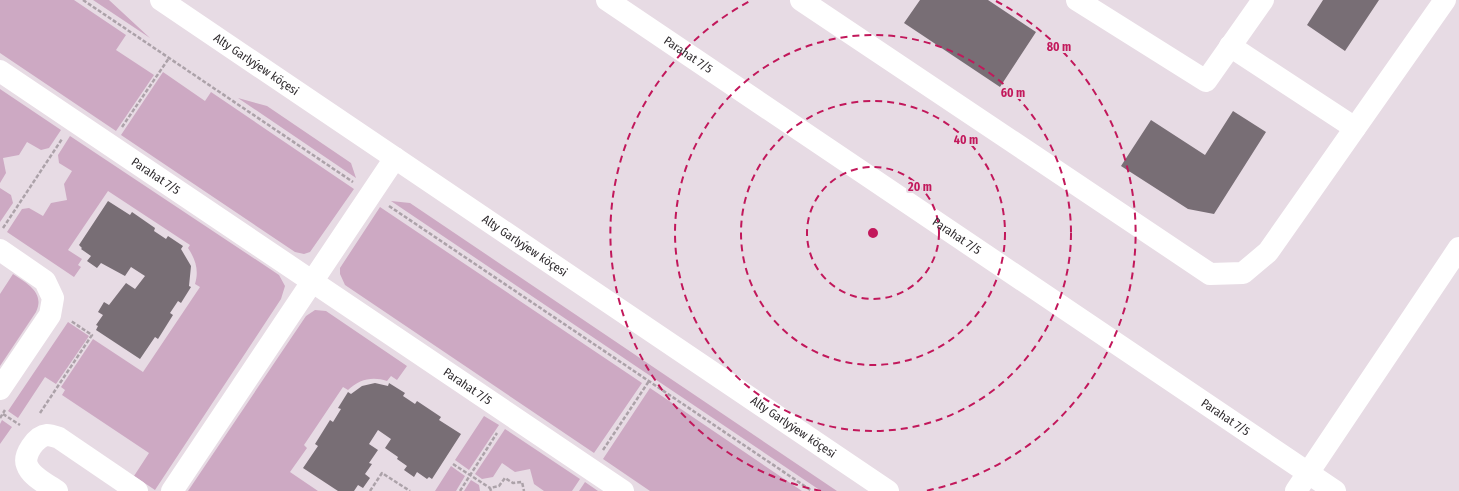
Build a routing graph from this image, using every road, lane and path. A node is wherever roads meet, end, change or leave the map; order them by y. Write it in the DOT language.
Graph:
graph roads {
  1 [pos="83,0"];
  2 [pos="161,0"];
  3 [pos="607,0"];
  4 [pos="801,0"];
  5 [pos="1078,0"];
  6 [pos="1263,0"];
  7 [pos="1445,0"];
  8 [pos="1230,46"];
  9 [pos="169,58"];
  10 [pos="0,70"];
  11 [pos="1355,128"];
  12 [pos="66,133"];
  13 [pos="119,133"];
  14 [pos="395,158"];
  15 [pos="355,183"];
  16 [pos="386,204"];
  17 [pos="0,232"];
  18 [pos="1459,248"];
  19 [pos="0,250"];
  20 [pos="313,281"];
  21 [pos="66,319"];
  22 [pos="649,381"];
  23 [pos="59,386"];
  24 [pos="0,389"];
  25 [pos="3,414"];
  26 [pos="15,422"];
  27 [pos="502,427"];
  28 [pos="599,456"];
  29 [pos="453,464"];
  30 [pos="1307,473"];
  31 [pos="470,475"];
  32 [pos="491,490"];
  33 [pos="57,491"];
  34 [pos="137,491"];
  35 [pos="172,491"];
  36 [pos="370,491"];
  37 [pos="410,491"];
  38 [pos="460,491"];
  39 [pos="524,491"];
  40 [pos="623,491"];
  41 [pos="812,491"];
  42 [pos="888,491"];
  43 [pos="1296,491"];
  44 [pos="1334,491"];
  1 -- 9 [label="path"];
  2 -- 14 [label="street, Alty Garlyýew köçesi"];
  3 -- 30 [label="street, Parahat 7/5"];
  4 -- 11 [label="street"];
  5 -- 8 [label="street"];
  6 -- 8 [label="street"];
  7 -- 11 [label="street"];
  8 -- 11 [label="street"];
  9 -- 13 [label="path"];
  9 -- 15 [label="path"];
  10 -- 20 [label="street, Parahat 7/5"];
  12 -- 17 [label="path"];
  14 -- 20 [label="street"];
  14 -- 42 [label="street, Alty Garlyýew köçesi"];
  16 -- 22 [label="path"];
  18 -- 30 [label="street"];
  19 -- 24 [label="street"];
  20 -- 35 [label="street"];
  20 -- 40 [label="street, Parahat 7/5"];
  21 -- 23 [label="path"];
  22 -- 28 [label="path"];
  22 -- 41 [label="path"];
  25 -- 26 [label="path"];
  27 -- 31 [label="path"];
  29 -- 31 [label="path"];
  30 -- 43 [label="street"];
  30 -- 44 [label="street, Parahat 7/5"];
  31 -- 32 [label="path"];
  31 -- 38 [label="path"];
  32 -- 39 [label="path"];
  33 -- 34 [label="street"];
  36 -- 37 [label="path"];
}
